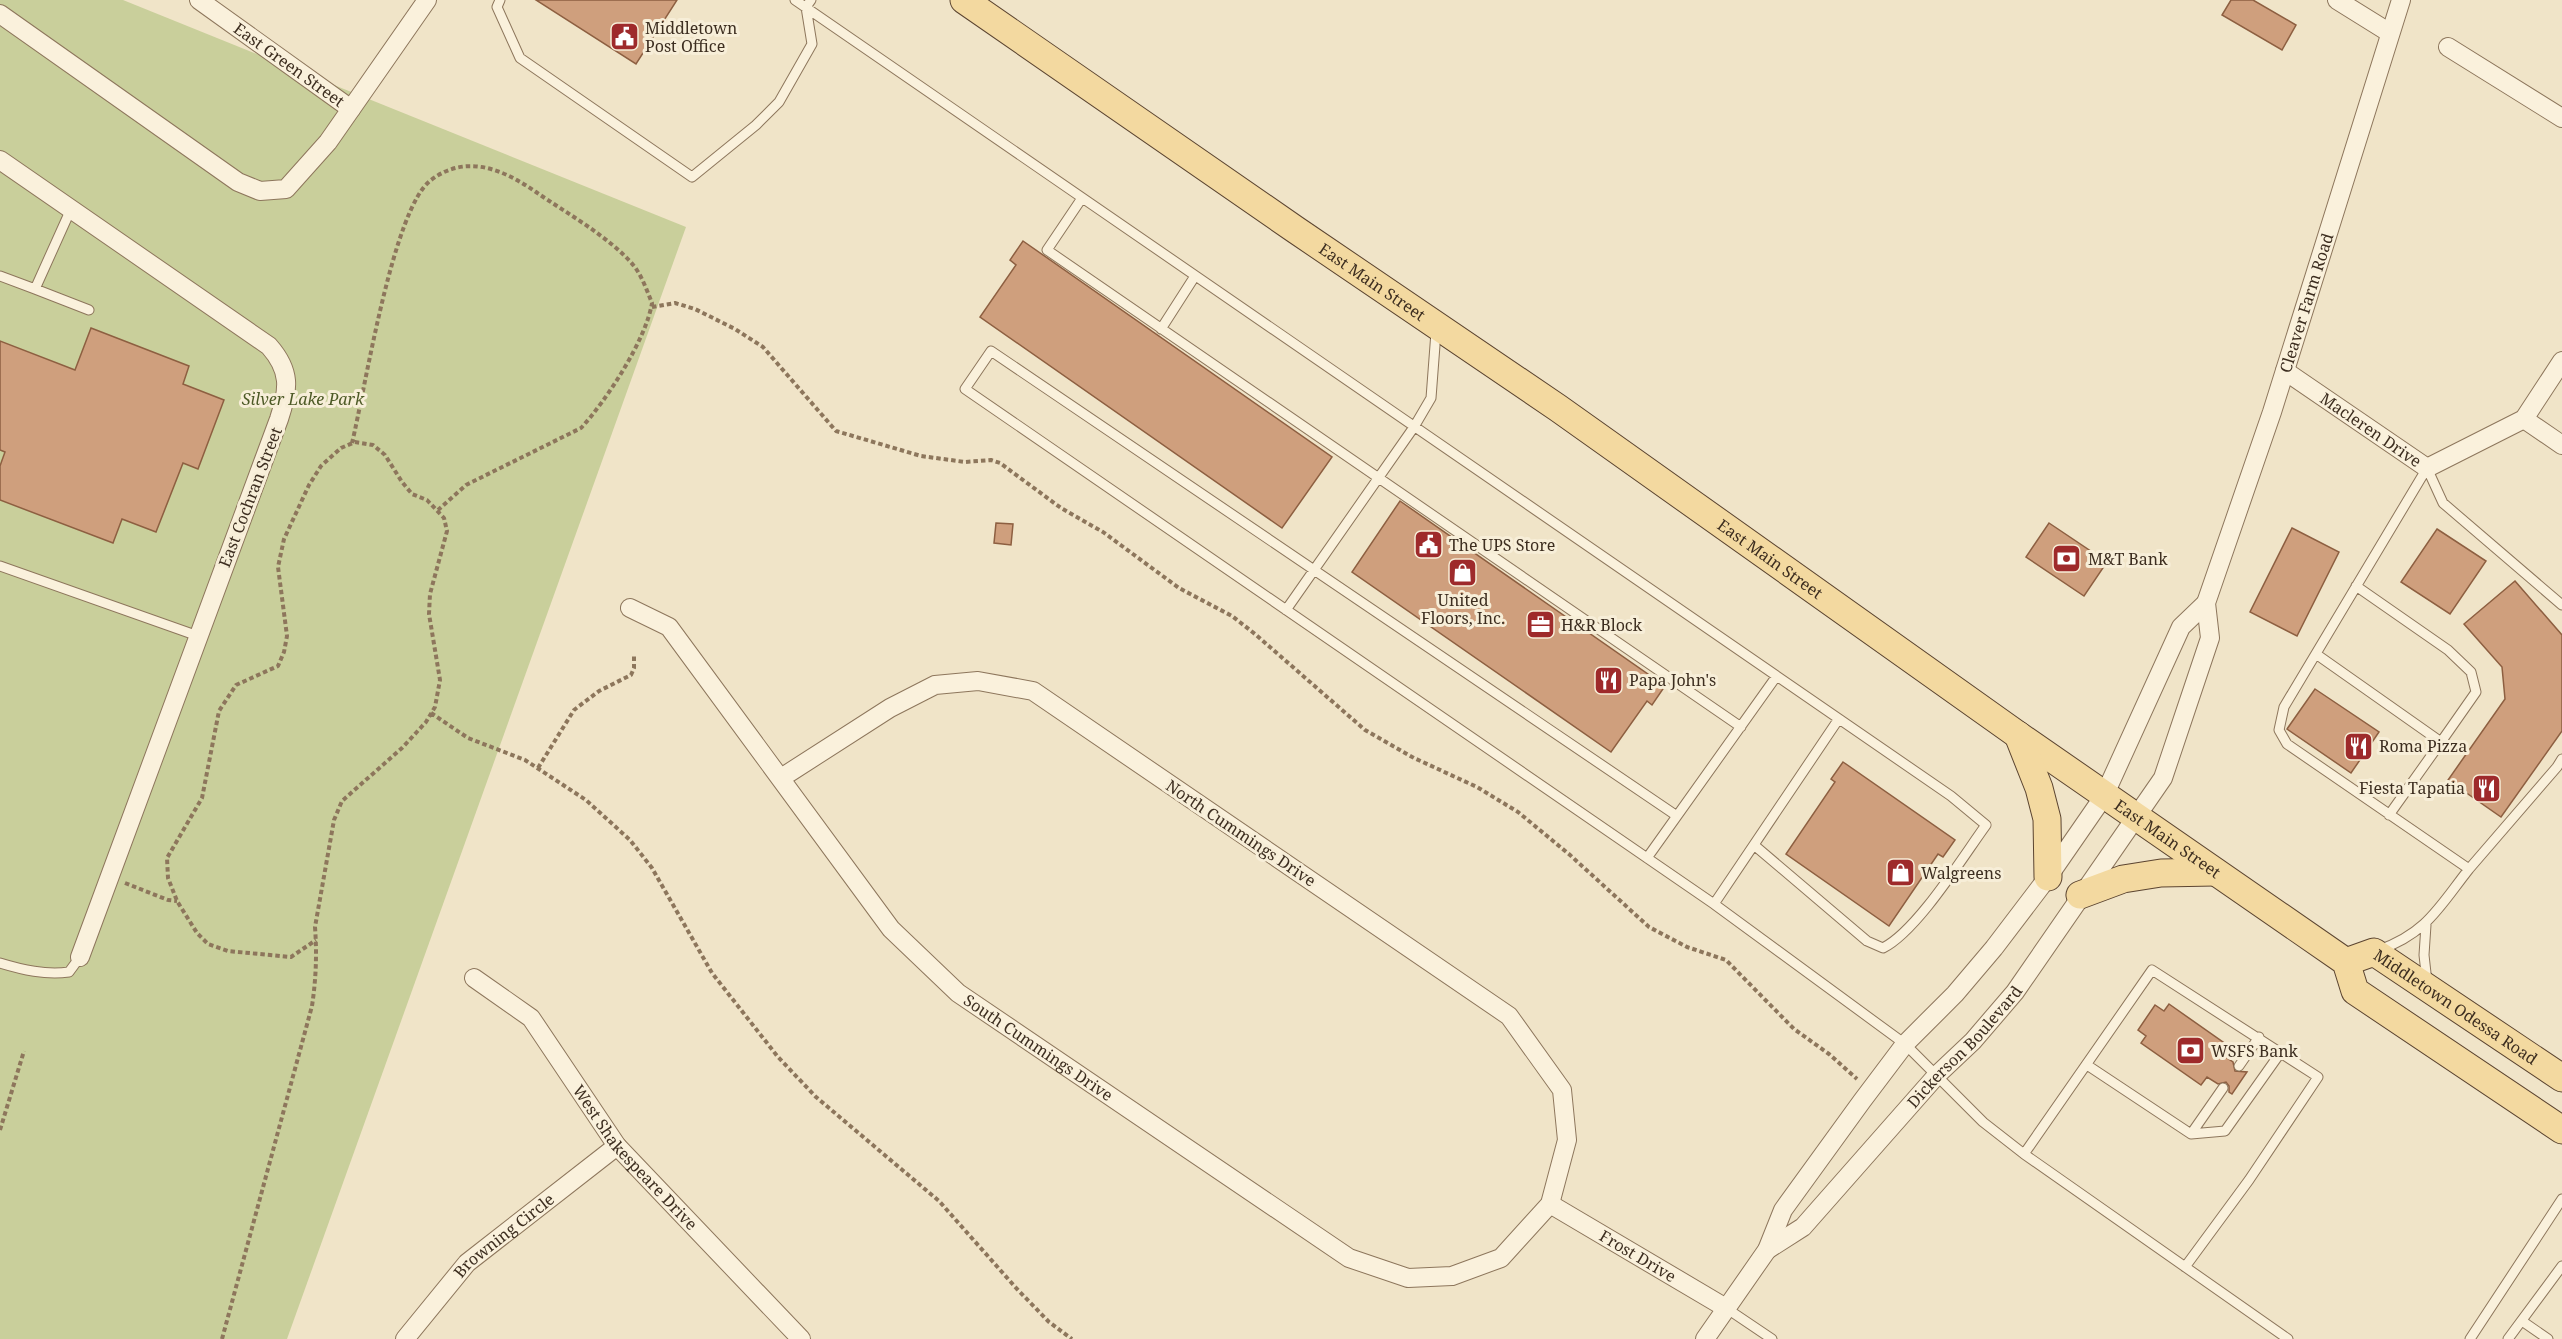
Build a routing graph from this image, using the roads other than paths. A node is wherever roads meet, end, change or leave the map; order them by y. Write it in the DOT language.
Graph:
graph roads {
  1 [pos="199,0"];
  2 [pos="427,0"];
  3 [pos="500,0"];
  4 [pos="795,0"];
  5 [pos="964,0"];
  6 [pos="2337,0"];
  7 [pos="2401,0"];
  8 [pos="809,4"];
  9 [pos="0,14"];
  10 [pos="2390,33"];
  11 [pos="2448,47"];
  12 [pos="351,109"];
  13 [pos="2562,118"];
  14 [pos="0,160"];
  15 [pos="1082,198"];
  16 [pos="71,209"];
  17 [pos="0,276"];
  18 [pos="1195,276"];
  19 [pos="35,289"];
  20 [pos="89,310"];
  21 [pos="1437,326"];
  22 [pos="1161,329"];
  23 [pos="2562,361"];
  24 [pos="2284,370"];
  25 [pos="2524,419"];
  26 [pos="1414,427"];
  27 [pos="2562,445"];
  28 [pos="2427,468"];
  29 [pos="1378,478"];
  30 [pos="0,566"];
  31 [pos="1314,570"];
  32 [pos="2356,586"];
  33 [pos="2206,603"];
  34 [pos="2562,605"];
  35 [pos="630,608"];
  36 [pos="1286,610"];
  37 [pos="198,636"];
  38 [pos="2316,654"];
  39 [pos="1776,677"];
  40 [pos="1838,720"];
  41 [pos="1741,727"];
  42 [pos="2018,735"];
  43 [pos="2441,742"];
  44 [pos="2562,759"];
  45 [pos="781,778"];
  46 [pos="2104,796"];
  47 [pos="2389,815"];
  48 [pos="1677,816"];
  49 [pos="2136,819"];
  50 [pos="1754,845"];
  51 [pos="1647,858"];
  52 [pos="2469,869"];
  53 [pos="2215,872"];
  54 [pos="2048,877"];
  55 [pos="2080,895"];
  56 [pos="1714,904"];
  57 [pos="2426,925"];
  58 [pos="2374,952"];
  59 [pos="80,957"];
  60 [pos="2346,962"];
  61 [pos="0,963"];
  62 [pos="474,978"];
  63 [pos="2427,987"];
  64 [pos="2259,1037"];
  65 [pos="1905,1044"];
  66 [pos="2281,1053"];
  67 [pos="2087,1065"];
  68 [pos="2239,1066"];
  69 [pos="1937,1075"];
  70 [pos="2562,1078"];
  71 [pos="2223,1088"];
  72 [pos="2562,1130"];
  73 [pos="2191,1134"];
  74 [pos="617,1146"];
  75 [pos="2024,1154"];
  76 [pos="2562,1199"];
  77 [pos="1550,1204"];
  78 [pos="1767,1250"];
  79 [pos="2562,1266"];
  80 [pos="2185,1267"];
  81 [pos="1726,1308"];
  82 [pos="2522,1321"];
  83 [pos="405,1339"];
  84 [pos="801,1339"];
  85 [pos="1705,1339"];
  86 [pos="1772,1339"];
  87 [pos="2288,1339"];
  88 [pos="2470,1339"];
  89 [pos="2508,1339"];
  90 [pos="2548,1339"];
  1 -- 12 [label="street, East Green Street"];
  2 -- 12 [label="street"];
  3 -- 8 [label="lane"];
  4 -- 8 [label="lane"];
  5 -- 21 [label="main road, East Main Street"];
  6 -- 10 [label="street"];
  7 -- 10 [label="street, Cleaver Farm Road"];
  8 -- 15 [label="lane"];
  9 -- 12 [label="street"];
  10 -- 24 [label="street, Cleaver Farm Road"];
  11 -- 13 [label="street"];
  14 -- 16 [label="street, East Cochran Street"];
  15 -- 18 [label="lane"];
  15 -- 22 [label="lane"];
  16 -- 19 [label="lane"];
  16 -- 37 [label="street, East Cochran Street"];
  17 -- 19 [label="lane"];
  18 -- 22 [label="lane"];
  18 -- 26 [label="lane"];
  19 -- 20 [label="lane"];
  21 -- 26 [label="lane"];
  21 -- 42 [label="main road, East Main Street"];
  22 -- 29 [label="lane"];
  23 -- 25 [label="street, Macleren Drive"];
  24 -- 28 [label="street, Macleren Drive"];
  24 -- 33 [label="street, Cleaver Farm Road"];
  25 -- 27 [label="street"];
  25 -- 28 [label="street, Macleren Drive"];
  26 -- 29 [label="lane"];
  26 -- 39 [label="lane"];
  28 -- 32 [label="lane"];
  28 -- 34 [label="lane"];
  29 -- 31 [label="lane"];
  29 -- 41 [label="lane"];
  30 -- 37 [label="lane"];
  31 -- 36 [label="lane"];
  31 -- 36 [label="lane"];
  31 -- 48 [label="lane"];
  32 -- 38 [label="lane"];
  32 -- 43 [label="lane"];
  33 -- 46 [label="street, Cleaver Farm Road"];
  33 -- 49 [label="street, Cleaver Farm Road"];
  35 -- 45 [label="street, South Cummings Drive"];
  36 -- 51 [label="lane"];
  37 -- 59 [label="street, East Cochran Street"];
  38 -- 43 [label="lane"];
  38 -- 47 [label="lane"];
  39 -- 40 [label="lane"];
  39 -- 41 [label="lane"];
  40 -- 50 [label="lane"];
  40 -- 50 [label="lane"];
  41 -- 48 [label="lane"];
  42 -- 46 [label="main road, East Main Street"];
  42 -- 54 [label="main road"];
  43 -- 47 [label="lane"];
  44 -- 52 [label="lane"];
  45 -- 77 [label="street, South Cummings Drive"];
  45 -- 77 [label="street, North Cummings Drive"];
  46 -- 49 [label="main road, East Main Street"];
  46 -- 54 [label="street, Dickerson Boulevard"];
  47 -- 52 [label="lane"];
  48 -- 51 [label="lane"];
  49 -- 53 [label="main road, East Main Street"];
  49 -- 55 [label="street, Dickerson Boulevard"];
  50 -- 56 [label="lane"];
  51 -- 56 [label="lane"];
  52 -- 57 [label="lane"];
  53 -- 55 [label="main road"];
  53 -- 60 [label="main road, East Main Street"];
  54 -- 65 [label="street, Dickerson Boulevard"];
  55 -- 69 [label="street, Dickerson Boulevard"];
  56 -- 65 [label="lane"];
  57 -- 58 [label="lane"];
  57 -- 63 [label="lane"];
  58 -- 60 [label="main road, Middletown Odessa Road"];
  58 -- 63 [label="main road, Middletown Odessa Road"];
  59 -- 61 [label="lane"];
  60 -- 72 [label="main road"];
  62 -- 74 [label="street, West Shakespeare Drive"];
  63 -- 70 [label="main road, Middletown Odessa Road"];
  64 -- 66 [label="lane"];
  64 -- 67 [label="lane"];
  64 -- 68 [label="lane"];
  65 -- 69 [label="lane"];
  65 -- 78 [label="street, Dickerson Boulevard"];
  66 -- 73 [label="lane"];
  66 -- 80 [label="lane"];
  67 -- 73 [label="lane"];
  67 -- 75 [label="lane"];
  69 -- 75 [label="lane"];
  69 -- 78 [label="street, Dickerson Boulevard"];
  71 -- 73 [label="lane"];
  74 -- 83 [label="street, Browning Circle"];
  74 -- 84 [label="street, West Shakespeare Drive"];
  75 -- 80 [label="lane"];
  76 -- 88 [label="lane"];
  77 -- 81 [label="street, Frost Drive"];
  78 -- 81 [label="street, Dickerson Boulevard"];
  79 -- 82 [label="lane"];
  80 -- 87 [label="lane"];
  81 -- 85 [label="street, Dickerson Boulevard"];
  81 -- 86 [label="lane"];
  82 -- 89 [label="lane"];
  82 -- 90 [label="lane"];
}
